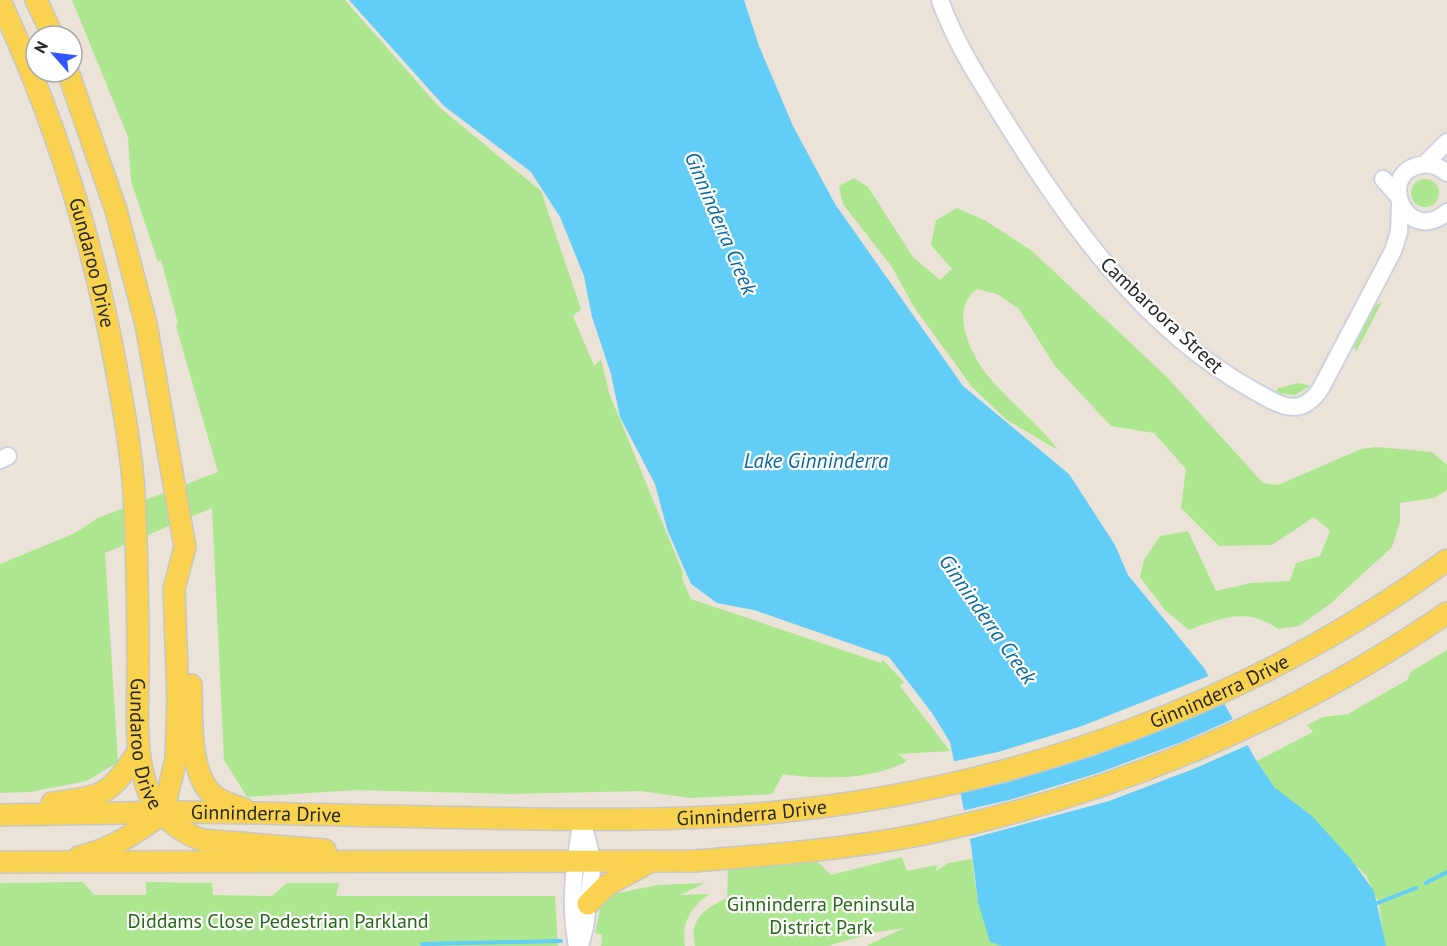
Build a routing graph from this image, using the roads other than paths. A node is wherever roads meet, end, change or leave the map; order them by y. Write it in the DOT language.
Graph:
graph roads {
  1 [pos="36,0"];
  2 [pos="940,0"];
  3 [pos="0,1"];
  4 [pos="47,24"];
  5 [pos="72,84"];
  6 [pos="1447,142"];
  7 [pos="1397,160"];
  8 [pos="1420,165"];
  9 [pos="1447,173"];
  10 [pos="1383,179"];
  11 [pos="1399,201"];
  12 [pos="1440,218"];
  13 [pos="1394,251"];
  14 [pos="185,547"];
  15 [pos="1447,560"];
  16 [pos="1447,613"];
  17 [pos="138,752"];
  18 [pos="163,813"];
  19 [pos="0,814"];
  20 [pos="260,814"];
  21 [pos="582,820"];
  22 [pos="0,862"];
  23 [pos="448,862"];
  24 [pos="584,862"];
  25 [pos="649,862"];
  26 [pos="53,864"];
  27 [pos="588,904"];
  28 [pos="578,946"];
  1 -- 4 [label="main road"];
  2 -- 13 [label="street, Cambaroora Street"];
  3 -- 17 [label="main road, Gundaroo Drive"];
  5 -- 14 [label="main road, Gundaroo Drive"];
  6 -- 8 [label="street"];
  7 -- 8 [label="street"];
  8 -- 9 [label="street"];
  8 -- 11 [label="street"];
  10 -- 11 [label="street"];
  11 -- 12 [label="street"];
  11 -- 13 [label="street, Cambaroora Street"];
  12 -- 13 [label="street, Cambaroora Street"];
  14 -- 18 [label="main road, Gundaroo Drive"];
  14 -- 20 [label="main road"];
  15 -- 21 [label="main road, Ginninderra Drive"];
  16 -- 25 [label="main road"];
  17 -- 18 [label="main road, Gundaroo Drive"];
  17 -- 19 [label="main road"];
  18 -- 19 [label="main road, Ginninderra Drive"];
  18 -- 20 [label="main road, Ginninderra Drive"];
  18 -- 23 [label="main road"];
  18 -- 26 [label="main road"];
  20 -- 21 [label="main road, Ginninderra Drive"];
  21 -- 24 [label="street"];
  22 -- 26 [label="main road"];
  23 -- 24 [label="main road"];
  23 -- 26 [label="main road"];
  24 -- 25 [label="main road"];
  24 -- 27 [label="street"];
  24 -- 28 [label="street"];
  25 -- 27 [label="main road"];
  27 -- 28 [label="street"];
}
